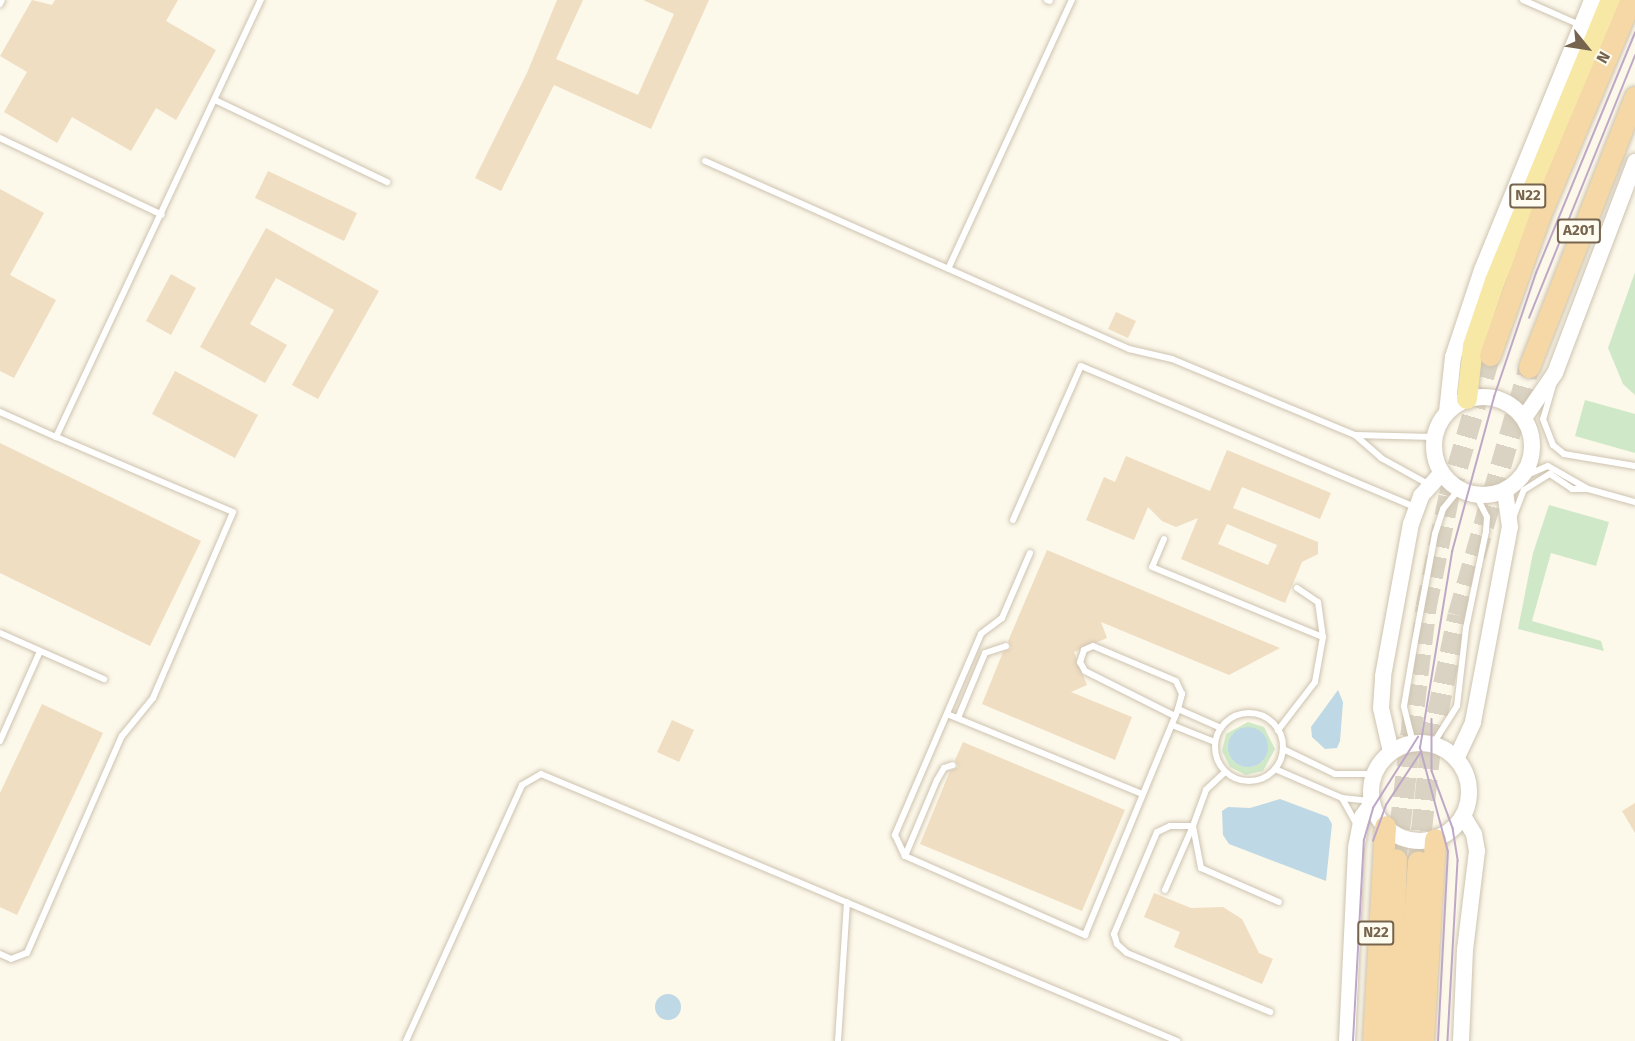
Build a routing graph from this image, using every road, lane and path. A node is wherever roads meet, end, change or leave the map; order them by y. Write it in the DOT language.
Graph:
graph roads {
  1 [pos="261,0"];
  2 [pos="1072,0"];
  3 [pos="1523,0"];
  4 [pos="1592,0"];
  5 [pos="1611,0"];
  6 [pos="1631,0"];
  7 [pos="1581,26"];
  8 [pos="1635,97"];
  9 [pos="215,99"];
  10 [pos="0,138"];
  11 [pos="705,161"];
  12 [pos="1635,162"];
  13 [pos="387,182"];
  14 [pos="162,215"];
  15 [pos="949,267"];
  16 [pos="1490,355"];
  17 [pos="1529,367"];
  18 [pos="1555,373"];
  19 [pos="1467,399"];
  20 [pos="0,412"];
  21 [pos="1447,412"];
  22 [pos="1524,418"];
  23 [pos="1355,435"];
  24 [pos="56,437"];
  25 [pos="1434,437"];
  26 [pos="1635,466"];
  27 [pos="1442,473"];
  28 [pos="1522,477"];
  29 [pos="1428,484"];
  30 [pos="1459,489"];
  31 [pos="1588,489"];
  32 [pos="1504,490"];
  33 [pos="1476,495"];
  34 [pos="1635,502"];
  35 [pos="1415,508"];
  36 [pos="1013,520"];
  37 [pos="1510,527"];
  38 [pos="1164,539"];
  39 [pos="1030,553"];
  40 [pos="1298,588"];
  41 [pos="0,633"];
  42 [pos="1323,637"];
  43 [pos="1006,646"];
  44 [pos="40,651"];
  45 [pos="104,679"];
  46 [pos="1177,712"];
  47 [pos="947,714"];
  48 [pos="958,718"];
  49 [pos="1172,725"];
  50 [pos="1221,728"];
  51 [pos="1278,730"];
  52 [pos="0,741"];
  53 [pos="1215,742"];
  54 [pos="1413,743"];
  55 [pos="1433,744"];
  56 [pos="1283,749"];
  57 [pos="1391,752"];
  58 [pos="1457,757"];
  59 [pos="953,765"];
  60 [pos="1275,769"];
  61 [pos="1225,772"];
  62 [pos="1374,774"];
  63 [pos="1142,794"];
  64 [pos="1342,798"];
  65 [pos="1372,802"];
  66 [pos="1463,816"];
  67 [pos="1193,826"];
  68 [pos="1385,826"];
  69 [pos="1359,829"];
  70 [pos="1435,839"];
  71 [pos="905,856"];
  72 [pos="1396,859"];
  73 [pos="1418,861"];
  74 [pos="1165,890"];
  75 [pos="847,902"];
  76 [pos="1279,902"];
  77 [pos="0,954"];
  78 [pos="1270,1012"];
  79 [pos="406,1041"];
  80 [pos="838,1041"];
  81 [pos="1177,1041"];
  82 [pos="1347,1041"];
  83 [pos="1373,1041"];
  84 [pos="1389,1041"];
  85 [pos="1406,1041"];
  86 [pos="1423,1041"];
  87 [pos="1461,1041"];
  1 -- 9 [label="lane"];
  2 -- 15 [label="lane"];
  3 -- 7 [label="lane"];
  4 -- 7 [label="street"];
  5 -- 19 [label="main road, N22"];
  6 -- 16 [label="highway, A201"];
  7 -- 21 [label="street"];
  8 -- 17 [label="highway, A201"];
  9 -- 13 [label="lane"];
  9 -- 14 [label="lane"];
  10 -- 14 [label="lane"];
  11 -- 15 [label="lane"];
  12 -- 18 [label="street"];
  14 -- 24 [label="lane"];
  15 -- 23 [label="lane"];
  18 -- 22 [label="street"];
  18 -- 26 [label="lane"];
  19 -- 21 [label="street"];
  19 -- 22 [label="street"];
  20 -- 24 [label="lane"];
  21 -- 25 [label="street"];
  22 -- 28 [label="street"];
  23 -- 25 [label="lane"];
  23 -- 29 [label="lane"];
  24 -- 77 [label="lane"];
  25 -- 27 [label="street"];
  27 -- 29 [label="street"];
  27 -- 30 [label="street"];
  28 -- 31 [label="lane"];
  28 -- 32 [label="street"];
  29 -- 35 [label="street"];
  30 -- 33 [label="street"];
  30 -- 54 [label="lane"];
  31 -- 34 [label="lane"];
  31 -- 37 [label="lane"];
  32 -- 33 [label="street"];
  32 -- 37 [label="street"];
  33 -- 55 [label="lane"];
  35 -- 36 [label="lane"];
  35 -- 57 [label="street"];
  37 -- 58 [label="street"];
  38 -- 42 [label="lane"];
  39 -- 47 [label="lane"];
  40 -- 42 [label="lane"];
  41 -- 44 [label="lane"];
  42 -- 51 [label="lane"];
  43 -- 48 [label="lane"];
  44 -- 45 [label="lane"];
  44 -- 52 [label="lane"];
  46 -- 46 [label="lane"];
  46 -- 49 [label="lane"];
  46 -- 50 [label="lane"];
  47 -- 48 [label="lane"];
  47 -- 71 [label="lane"];
  48 -- 63 [label="lane"];
  49 -- 53 [label="lane"];
  49 -- 63 [label="lane"];
  50 -- 51 [label="lane"];
  50 -- 53 [label="lane"];
  51 -- 56 [label="lane"];
  53 -- 61 [label="lane"];
  54 -- 55 [label="street"];
  54 -- 57 [label="street"];
  55 -- 58 [label="street"];
  56 -- 60 [label="lane"];
  56 -- 62 [label="lane"];
  57 -- 62 [label="street"];
  58 -- 66 [label="street"];
  59 -- 71 [label="lane"];
  60 -- 61 [label="lane"];
  60 -- 64 [label="lane"];
  61 -- 67 [label="lane"];
  62 -- 65 [label="street"];
  63 -- 71 [label="lane"];
  64 -- 65 [label="lane"];
  64 -- 69 [label="lane"];
  65 -- 68 [label="street"];
  65 -- 69 [label="street"];
  66 -- 70 [label="street"];
  66 -- 87 [label="street"];
  67 -- 74 [label="lane"];
  67 -- 76 [label="lane"];
  67 -- 78 [label="lane"];
  68 -- 70 [label="street"];
  68 -- 83 [label="highway, N22"];
  69 -- 82 [label="street"];
  70 -- 86 [label="highway"];
  72 -- 84 [label="highway"];
  73 -- 85 [label="highway"];
  75 -- 79 [label="lane"];
  75 -- 80 [label="lane"];
  75 -- 81 [label="lane"];
}
